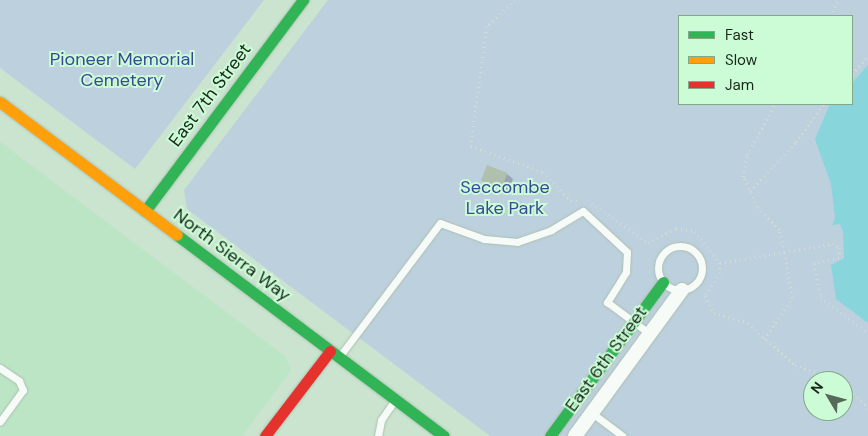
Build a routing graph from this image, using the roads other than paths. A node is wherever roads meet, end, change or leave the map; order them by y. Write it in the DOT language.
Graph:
graph roads {
  1 [pos="303,0"];
  2 [pos="0,102"];
  3 [pos="145,211"];
  4 [pos="663,282"];
  5 [pos="682,290"];
  6 [pos="634,322"];
  7 [pos="650,334"];
  8 [pos="334,354"];
  9 [pos="0,368"];
  10 [pos="395,400"];
  11 [pos="592,413"];
  12 [pos="0,422"];
  13 [pos="265,436"];
  14 [pos="378,436"];
  15 [pos="444,436"];
  16 [pos="550,436"];
  17 [pos="575,436"];
  18 [pos="622,436"];
  1 -- 3 [label="street, East 7th Street"];
  2 -- 3 [label="street, North Sierra Way"];
  3 -- 8 [label="street, North Sierra Way"];
  4 -- 5 [label="lane"];
  4 -- 5 [label="lane"];
  4 -- 6 [label="street, East 6th Street"];
  5 -- 7 [label="street, East 6th Street"];
  6 -- 7 [label="lane"];
  6 -- 8 [label="lane"];
  6 -- 16 [label="street, East 6th Street"];
  7 -- 11 [label="street, East 6th Street"];
  8 -- 10 [label="street, North Sierra Way"];
  8 -- 13 [label="street"];
  9 -- 12 [label="lane"];
  10 -- 14 [label="lane"];
  10 -- 15 [label="street, North Sierra Way"];
  11 -- 17 [label="street, East 6th Street"];
  11 -- 18 [label="lane"];
}
